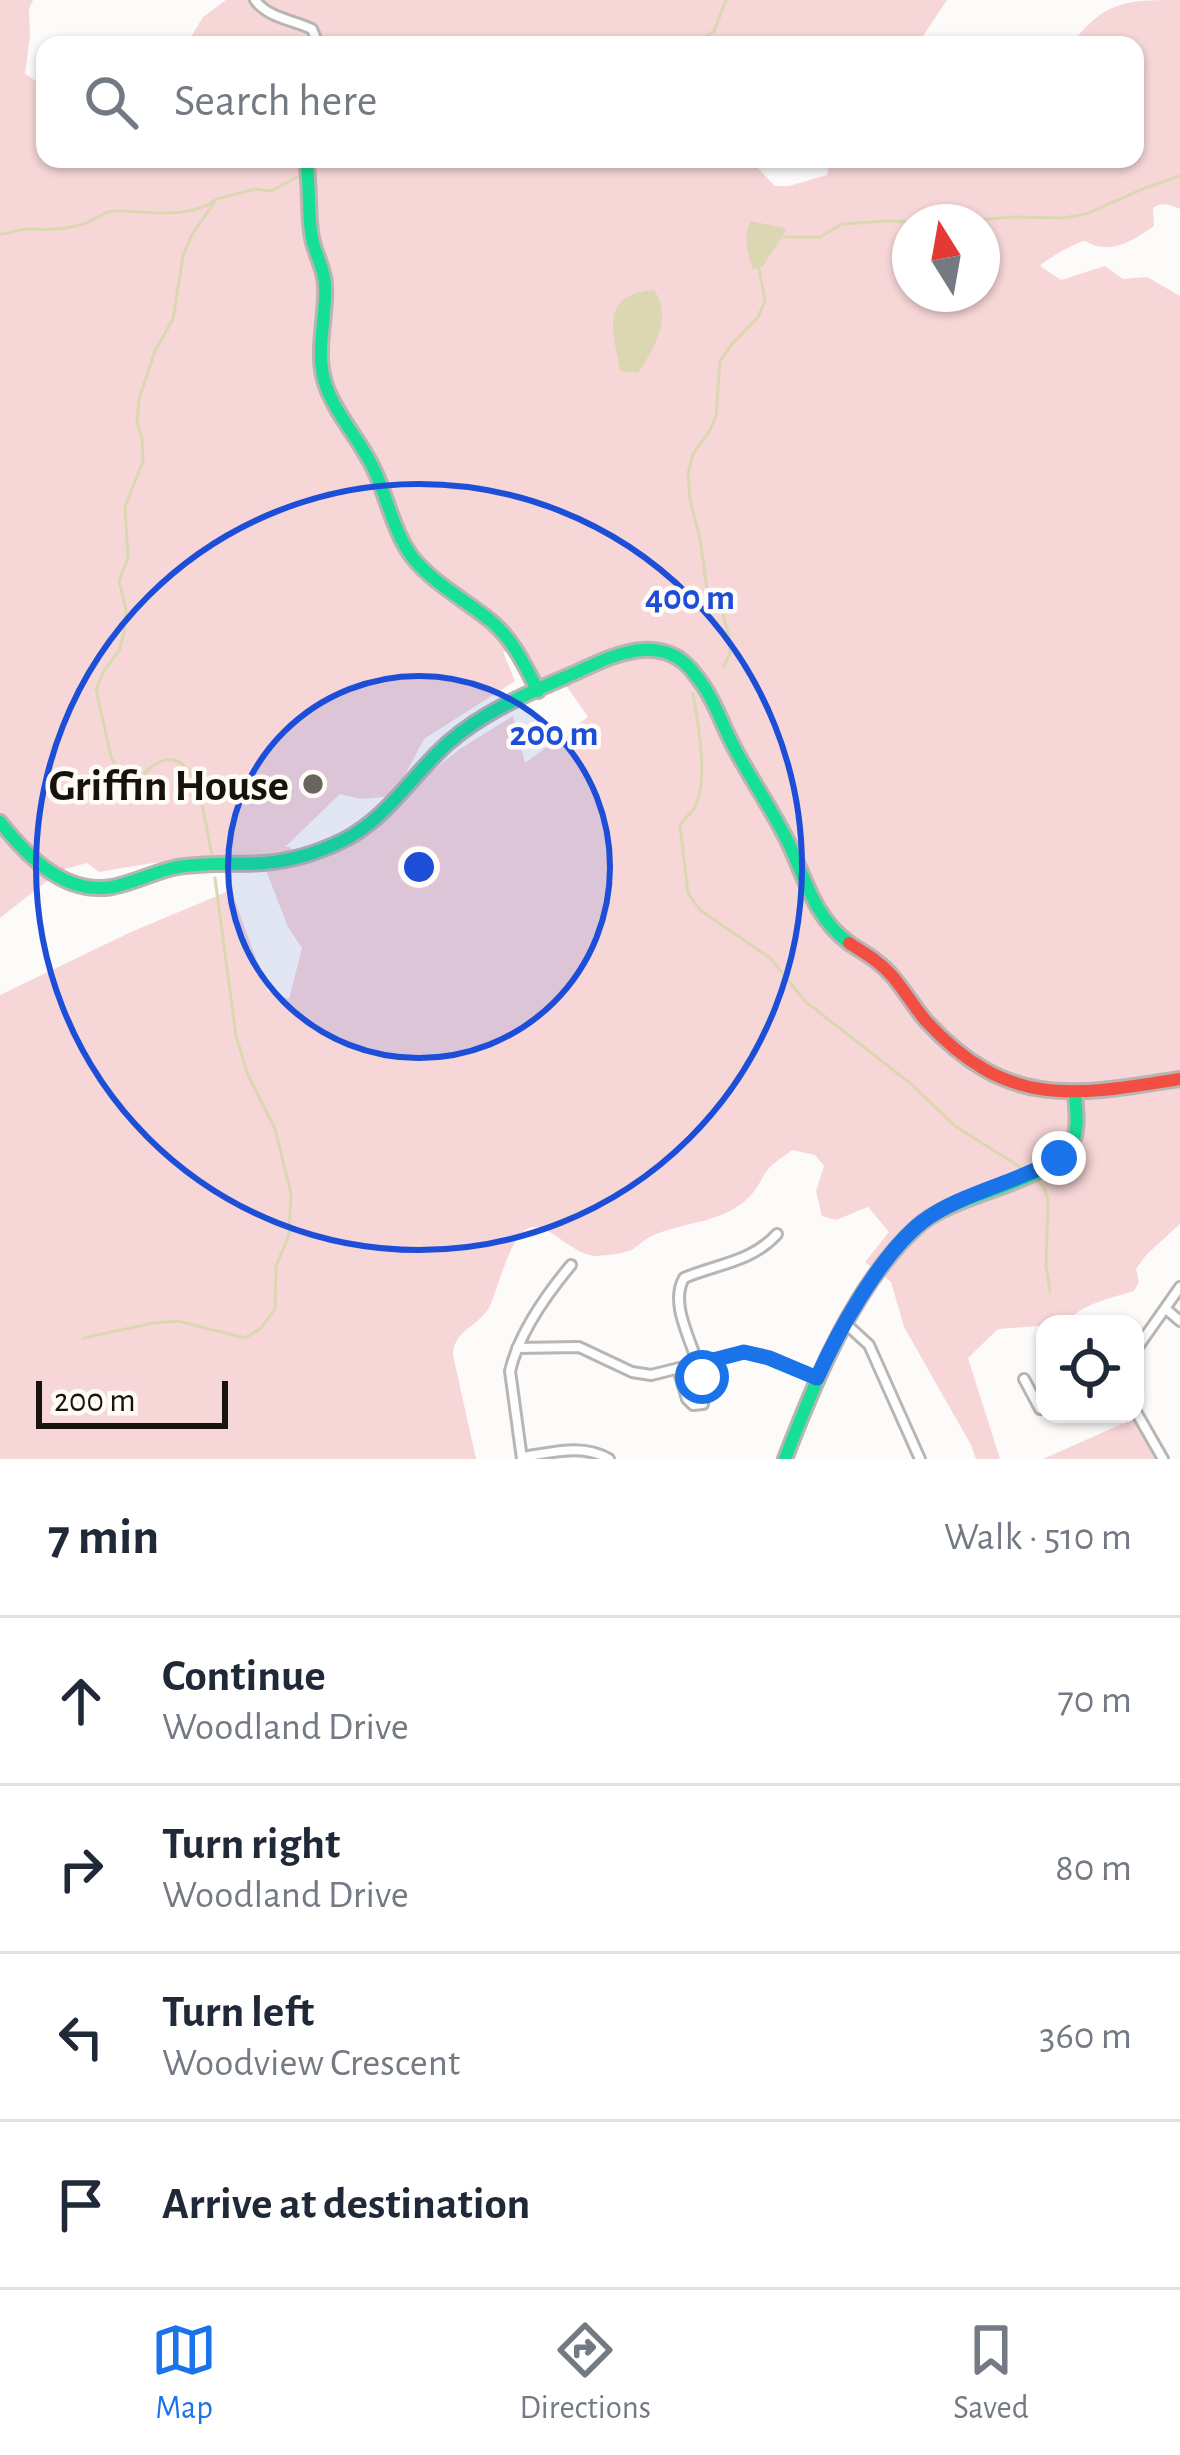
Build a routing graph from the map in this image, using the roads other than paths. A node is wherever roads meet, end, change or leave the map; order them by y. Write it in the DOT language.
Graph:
graph roads {
  1 [pos="255,0"];
  2 [pos="315,36"];
  3 [pos="308,168"];
  4 [pos="538,691"];
  5 [pos="0,822"];
  6 [pos="1180,1079"];
  7 [pos="1075,1093"];
  8 [pos="777,1234"];
  9 [pos="572,1265"];
  10 [pos="1180,1288"];
  11 [pos="1166,1309"];
  12 [pos="1180,1321"];
  13 [pos="844,1322"];
  14 [pos="1144,1339"];
  15 [pos="517,1348"];
  16 [pos="698,1364"];
  17 [pos="678,1369"];
  18 [pos="817,1378"];
  19 [pos="1024,1379"];
  20 [pos="1036,1401"];
  21 [pos="1144,1422"];
  22 [pos="522,1458"];
  23 [pos="609,1459"];
  24 [pos="785,1459"];
  25 [pos="920,1459"];
  26 [pos="1163,1459"];
  1 -- 2 [label="street"];
  3 -- 4 [label="street"];
  4 -- 5 [label="street"];
  4 -- 7 [label="street"];
  6 -- 7 [label="street"];
  7 -- 13 [label="street"];
  8 -- 16 [label="street"];
  9 -- 15 [label="street"];
  10 -- 11 [label="street"];
  11 -- 12 [label="street"];
  11 -- 14 [label="street"];
  13 -- 18 [label="street"];
  13 -- 25 [label="street"];
  15 -- 17 [label="street"];
  15 -- 22 [label="street"];
  16 -- 17 [label="street"];
  16 -- 17 [label="street"];
  16 -- 18 [label="street"];
  18 -- 24 [label="street"];
  19 -- 20 [label="street"];
  21 -- 26 [label="street"];
  22 -- 23 [label="street"];
}
